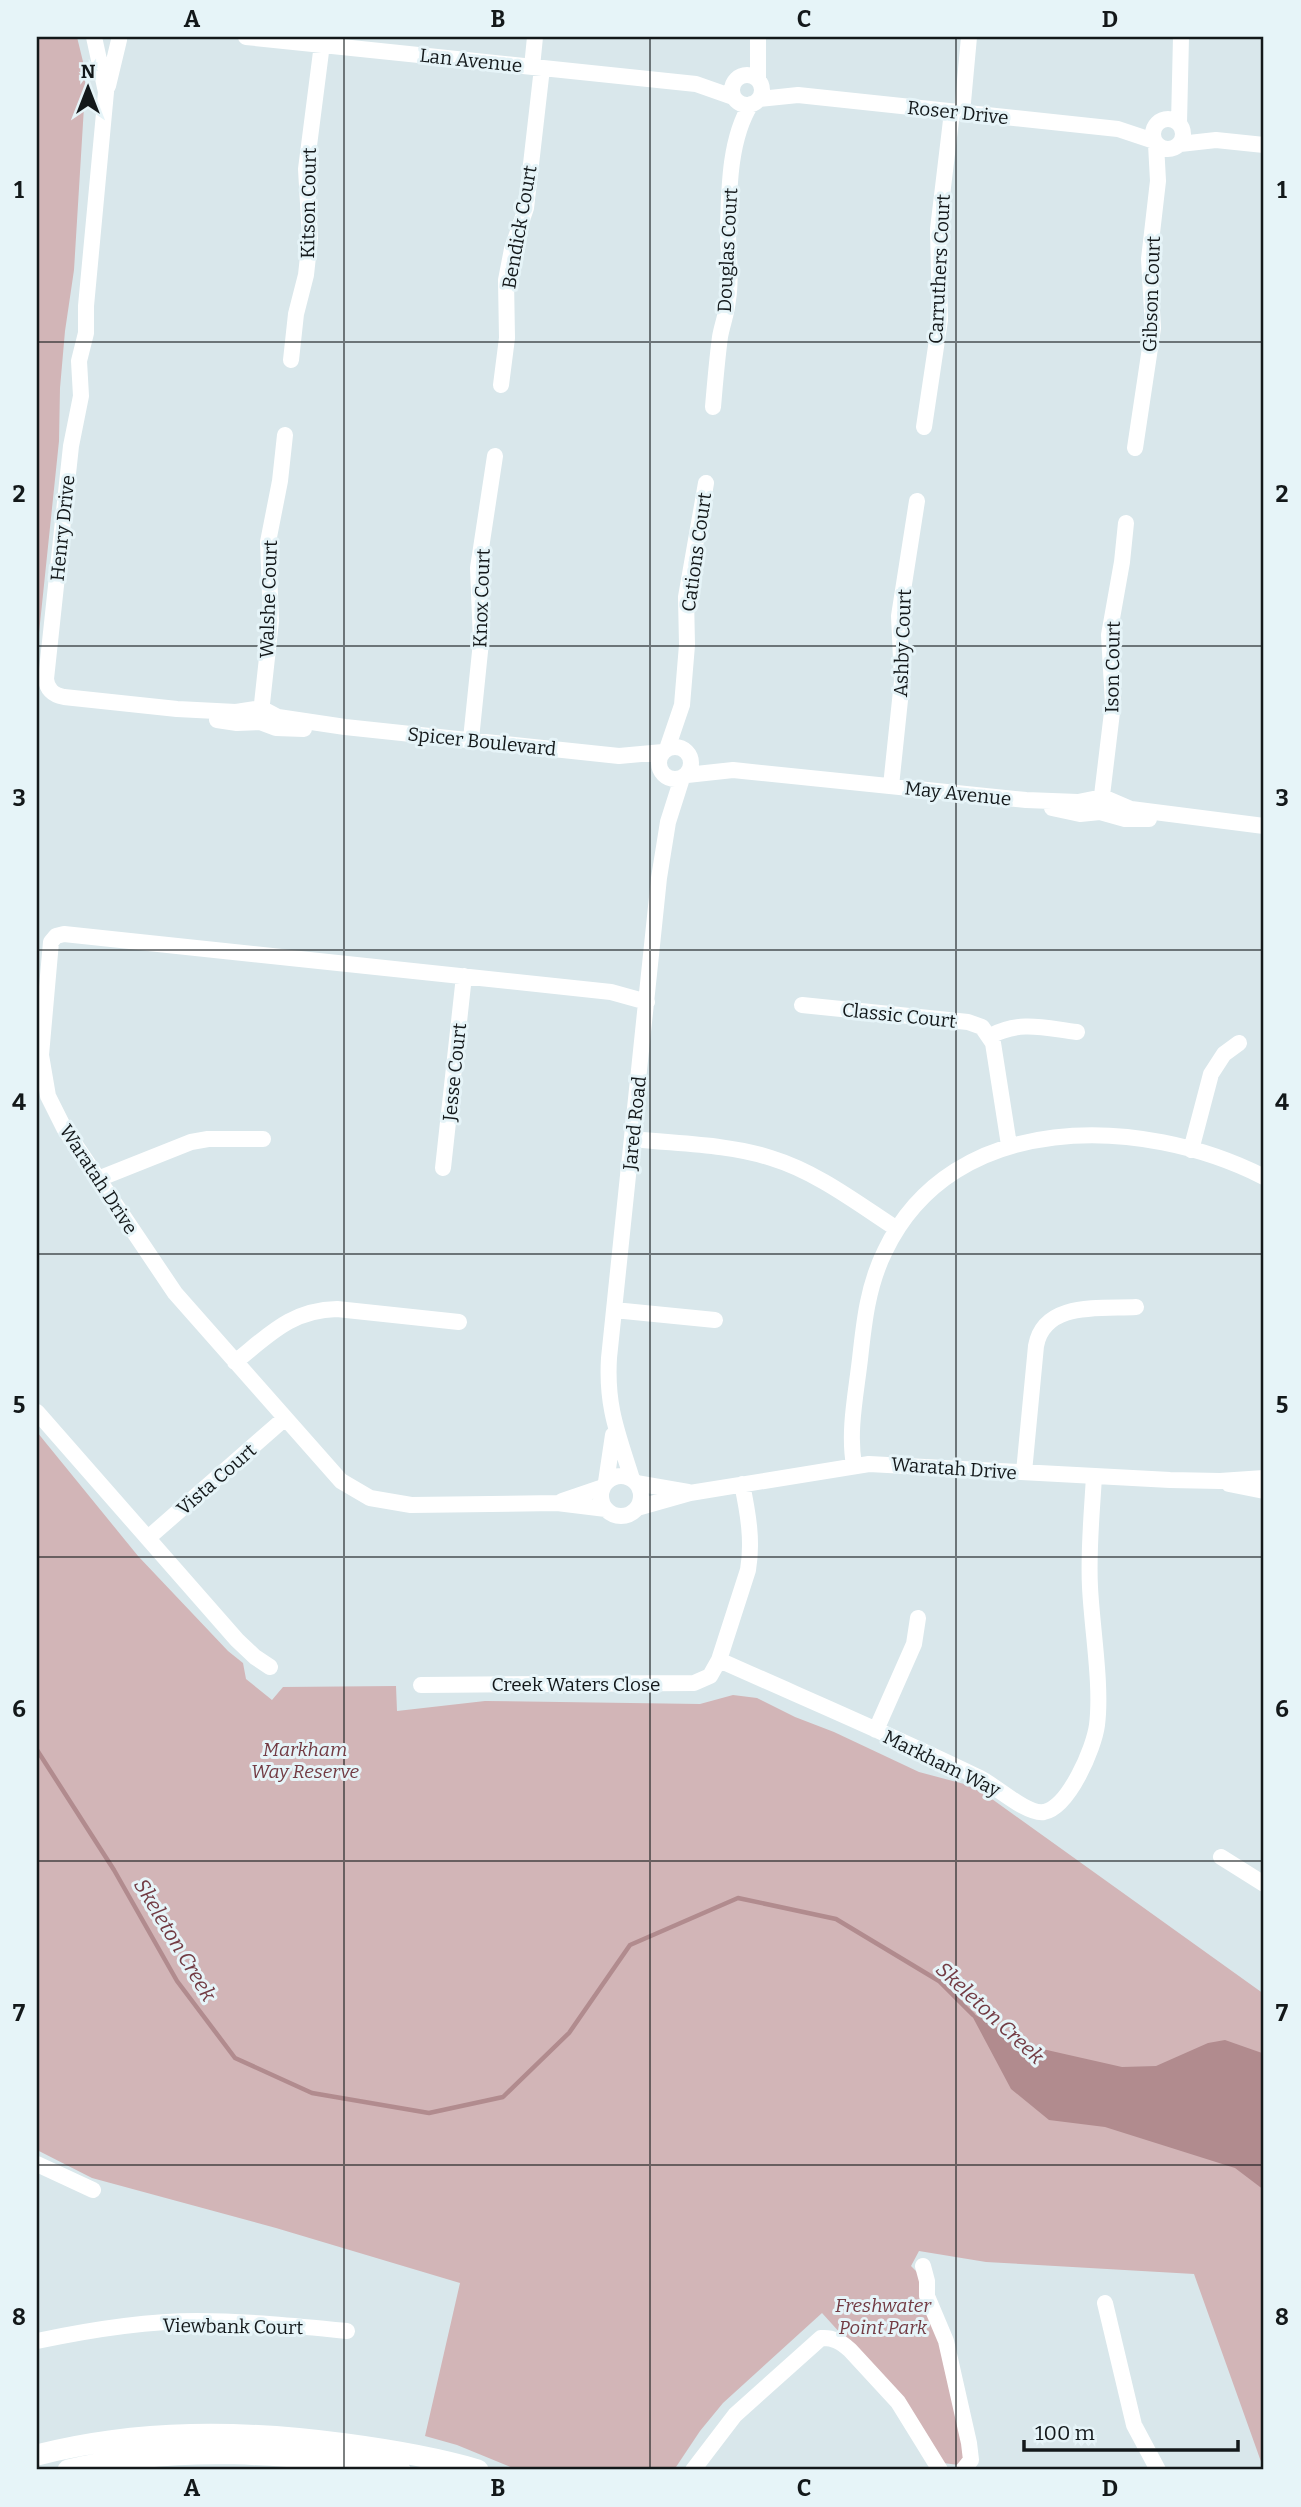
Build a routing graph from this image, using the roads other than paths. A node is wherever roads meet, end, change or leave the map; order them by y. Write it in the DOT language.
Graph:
graph roads {
  1 [pos="95,37"];
  2 [pos="246,37"];
  3 [pos="535,37"];
  4 [pos="969,37"];
  5 [pos="1181,37"];
  6 [pos="121,38"];
  7 [pos="758,40"];
  8 [pos="329,42"];
  9 [pos="537,67"];
  10 [pos="738,77"];
  11 [pos="759,79"];
  12 [pos="696,84"];
  13 [pos="1178,91"];
  14 [pos="106,92"];
  15 [pos="799,95"];
  16 [pos="734,98"];
  17 [pos="755,102"];
  18 [pos="957,112"];
  19 [pos="1159,122"];
  20 [pos="1180,124"];
  21 [pos="1118,129"];
  22 [pos="737,136"];
  23 [pos="1216,140"];
  24 [pos="1155,143"];
  25 [pos="1264,145"];
  26 [pos="1176,146"];
  27 [pos="1158,181"];
  28 [pos="291,360"];
  29 [pos="501,385"];
  30 [pos="712,407"];
  31 [pos="924,427"];
  32 [pos="285,435"];
  33 [pos="1135,448"];
  34 [pos="495,456"];
  35 [pos="706,483"];
  36 [pos="916,500"];
  37 [pos="1126,523"];
  38 [pos="51,691"];
  39 [pos="682,705"];
  40 [pos="261,715"];
  41 [pos="471,740"];
  42 [pos="665,751"];
  43 [pos="689,755"];
  44 [pos="619,756"];
  45 [pos="733,770"];
  46 [pos="662,773"];
  47 [pos="685,776"];
  48 [pos="891,786"];
  49 [pos="1101,804"];
  50 [pos="668,822"];
  51 [pos="1264,825"];
  52 [pos="464,976"];
  53 [pos="647,995"];
  54 [pos="802,1005"];
  55 [pos="1077,1032"];
  56 [pos="990,1036"];
  57 [pos="39,1043"];
  58 [pos="1239,1043"];
  59 [pos="262,1139"];
  60 [pos="633,1139"];
  61 [pos="1009,1145"];
  62 [pos="1191,1150"];
  63 [pos="443,1168"];
  64 [pos="1264,1177"];
  65 [pos="98,1179"];
  66 [pos="897,1229"];
  67 [pos="1136,1307"];
  68 [pos="614,1310"];
  69 [pos="715,1320"];
  70 [pos="459,1322"];
  71 [pos="235,1363"];
  72 [pos="37,1412"];
  73 [pos="284,1419"];
  74 [pos="614,1425"];
  75 [pos="854,1465"];
  76 [pos="1024,1472"];
  77 [pos="1094,1476"];
  78 [pos="1264,1478"];
  79 [pos="634,1481"];
  80 [pos="1220,1481"];
  81 [pos="741,1484"];
  82 [pos="605,1485"];
  83 [pos="1264,1491"];
  84 [pos="690,1493"];
  85 [pos="557,1503"];
  86 [pos="637,1508"];
  87 [pos="607,1509"];
  88 [pos="148,1538"];
  89 [pos="918,1618"];
  90 [pos="719,1660"];
  91 [pos="270,1667"];
  92 [pos="421,1685"];
  93 [pos="876,1730"];
  94 [pos="1222,1857"];
  95 [pos="1264,1884"];
  96 [pos="37,2164"];
  97 [pos="93,2190"];
  98 [pos="923,2266"];
  99 [pos="1105,2303"];
  100 [pos="347,2331"];
  101 [pos="37,2341"];
  102 [pos="37,2455"];
  103 [pos="269,2462"];
  104 [pos="68,2470"];
  105 [pos="400,2470"];
  106 [pos="478,2470"];
  107 [pos="694,2470"];
  108 [pos="940,2470"];
  109 [pos="962,2470"];
  110 [pos="1158,2470"];
  1 -- 6 [label="street"];
  1 -- 14 [label="street, Henry Drive"];
  2 -- 8 [label="street, Lan Avenue"];
  3 -- 9 [label="street, Bendick Court"];
  4 -- 18 [label="street, Carruthers Court"];
  5 -- 13 [label="street"];
  6 -- 14 [label="street, Henry Drive"];
  7 -- 10 [label="street"];
  7 -- 11 [label="street"];
  8 -- 9 [label="street, Lan Avenue"];
  8 -- 28 [label="street, Kitson Court"];
  9 -- 12 [label="street, Lan Avenue"];
  9 -- 29 [label="street, Bendick Court"];
  10 -- 11 [label="street"];
  10 -- 12 [label="street, Lan Avenue"];
  10 -- 16 [label="street"];
  11 -- 15 [label="street, Roser Drive"];
  11 -- 17 [label="street"];
  12 -- 16 [label="street, Lan Avenue"];
  13 -- 19 [label="street"];
  13 -- 20 [label="street"];
  14 -- 38 [label="street, Henry Drive"];
  15 -- 17 [label="street, Roser Drive"];
  15 -- 18 [label="street, Roser Drive"];
  16 -- 17 [label="street"];
  16 -- 22 [label="street, Douglas Court"];
  17 -- 22 [label="street, Douglas Court"];
  18 -- 21 [label="street, Roser Drive"];
  18 -- 31 [label="street, Carruthers Court"];
  19 -- 20 [label="street"];
  19 -- 21 [label="street, Roser Drive"];
  19 -- 24 [label="street"];
  20 -- 23 [label="street"];
  20 -- 26 [label="street"];
  21 -- 24 [label="street, Roser Drive"];
  22 -- 30 [label="street, Douglas Court"];
  23 -- 25 [label="street"];
  23 -- 26 [label="street"];
  24 -- 26 [label="street"];
  24 -- 27 [label="street, Gibson Court"];
  26 -- 27 [label="street, Gibson Court"];
  27 -- 33 [label="street, Gibson Court"];
  32 -- 40 [label="street, Walshe Court"];
  34 -- 41 [label="street, Knox Court"];
  35 -- 39 [label="street, Cations Court"];
  36 -- 48 [label="street, Ashby Court"];
  37 -- 49 [label="street, Ison Court"];
  38 -- 40 [label="street, Spicer Boulevard"];
  39 -- 42 [label="street, Cations Court"];
  39 -- 43 [label="street, Cations Court"];
  40 -- 41 [label="street, Spicer Boulevard"];
  41 -- 44 [label="street, Spicer Boulevard"];
  42 -- 43 [label="street"];
  42 -- 44 [label="street, Spicer Boulevard"];
  42 -- 46 [label="street"];
  43 -- 45 [label="street"];
  43 -- 47 [label="street"];
  44 -- 46 [label="street, Spicer Boulevard"];
  45 -- 47 [label="street"];
  45 -- 48 [label="street"];
  46 -- 47 [label="street"];
  46 -- 50 [label="street, Jared Road"];
  47 -- 50 [label="street, Jared Road"];
  48 -- 49 [label="street, May Avenue"];
  49 -- 51 [label="street, May Avenue"];
  50 -- 53 [label="street, Jared Road"];
  52 -- 53 [label="street, Waratah Drive"];
  52 -- 57 [label="street, Waratah Drive"];
  52 -- 63 [label="street, Jesse Court"];
  53 -- 60 [label="street, Jared Road"];
  54 -- 56 [label="street, Classic Court"];
  55 -- 56 [label="street"];
  56 -- 61 [label="street"];
  57 -- 65 [label="street, Waratah Drive"];
  58 -- 62 [label="street"];
  59 -- 65 [label="street"];
  60 -- 66 [label="street"];
  60 -- 68 [label="street, Jared Road"];
  61 -- 62 [label="street"];
  61 -- 66 [label="street"];
  62 -- 64 [label="street"];
  65 -- 71 [label="street, Waratah Drive"];
  66 -- 75 [label="street"];
  67 -- 76 [label="street"];
  68 -- 69 [label="street"];
  68 -- 74 [label="street, Jared Road"];
  70 -- 71 [label="street"];
  71 -- 73 [label="street, Waratah Drive"];
  72 -- 88 [label="street"];
  73 -- 85 [label="street, Waratah Drive"];
  73 -- 88 [label="street, Vista Court"];
  74 -- 79 [label="street, Jared Road"];
  74 -- 82 [label="street, Jared Road"];
  75 -- 76 [label="street, Waratah Drive"];
  75 -- 81 [label="street, Waratah Drive"];
  76 -- 77 [label="street, Waratah Drive"];
  77 -- 80 [label="street, Waratah Drive"];
  77 -- 93 [label="street, Markham Way"];
  78 -- 80 [label="street, Waratah Drive"];
  79 -- 82 [label="street"];
  79 -- 84 [label="street, Waratah Drive"];
  79 -- 86 [label="street"];
  80 -- 83 [label="street, Waratah Drive"];
  81 -- 84 [label="street, Waratah Drive"];
  81 -- 90 [label="street"];
  82 -- 85 [label="street, Waratah Drive"];
  82 -- 87 [label="street"];
  84 -- 86 [label="street, Waratah Drive"];
  85 -- 87 [label="street, Waratah Drive"];
  86 -- 87 [label="street"];
  88 -- 91 [label="street"];
  89 -- 93 [label="street"];
  90 -- 92 [label="street, Creek Waters Close"];
  90 -- 93 [label="street, Markham Way"];
  94 -- 95 [label="street"];
  96 -- 97 [label="street"];
  98 -- 109 [label="street"];
  99 -- 110 [label="street"];
  100 -- 101 [label="street, Viewbank Court"];
  102 -- 106 [label="street"];
  103 -- 104 [label="street"];
  103 -- 105 [label="street"];
  107 -- 108 [label="street"];
}
